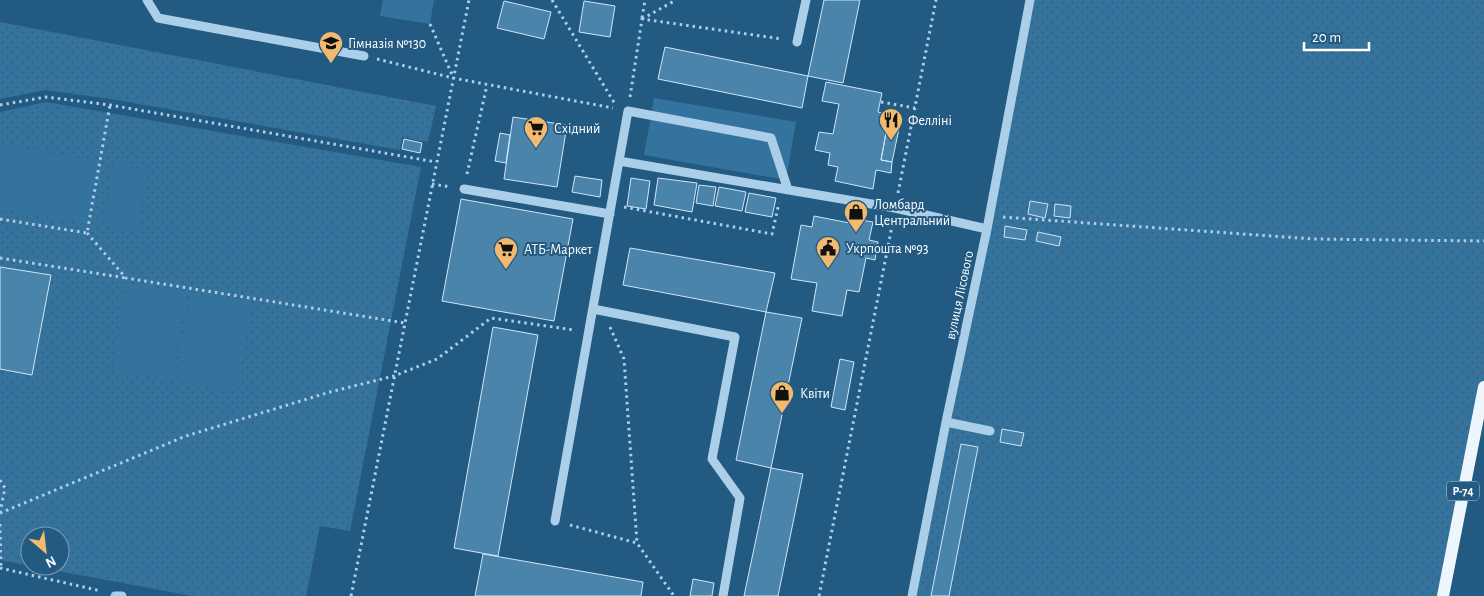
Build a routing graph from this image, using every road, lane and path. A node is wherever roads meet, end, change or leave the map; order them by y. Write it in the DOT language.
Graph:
graph roads {
  1 [pos="147,0"];
  2 [pos="469,0"];
  3 [pos="552,0"];
  4 [pos="645,0"];
  5 [pos="676,0"];
  6 [pos="806,0"];
  7 [pos="936,0"];
  8 [pos="1030,0"];
  9 [pos="642,19"];
  10 [pos="430,24"];
  11 [pos="797,42"];
  12 [pos="364,56"];
  13 [pos="453,78"];
  14 [pos="488,84"];
  15 [pos="880,102"];
  16 [pos="0,105"];
  17 [pos="110,105"];
  18 [pos="915,108"];
  19 [pos="628,111"];
  20 [pos="619,161"];
  21 [pos="436,162"];
  22 [pos="464,189"];
  23 [pos="788,190"];
  24 [pos="780,199"];
  25 [pos="895,208"];
  26 [pos="611,210"];
  27 [pos="989,216"];
  28 [pos="0,219"];
  29 [pos="987,228"];
  30 [pos="87,233"];
  31 [pos="1484,241"];
  32 [pos="0,258"];
  33 [pos="126,278"];
  34 [pos="598,310"];
  35 [pos="405,323"];
  36 [pos="589,332"];
  37 [pos="394,376"];
  38 [pos="1484,387"];
  39 [pos="946,422"];
  40 [pos="990,431"];
  41 [pos="0,480"];
  42 [pos="0,512"];
  43 [pos="554,521"];
  44 [pos="0,524"];
  45 [pos="637,543"];
  46 [pos="0,568"];
  47 [pos="118,596"];
  48 [pos="351,596"];
  49 [pos="674,596"];
  50 [pos="724,596"];
  51 [pos="819,596"];
  52 [pos="912,596"];
  53 [pos="1443,596"];
  1 -- 12 [label="street"];
  2 -- 13 [label="path"];
  3 -- 14 [label="path"];
  4 -- 9 [label="path"];
  5 -- 9 [label="path"];
  6 -- 11 [label="street"];
  7 -- 18 [label="path"];
  8 -- 27 [label="street, вулиця Лісового"];
  9 -- 11 [label="path"];
  9 -- 19 [label="path"];
  10 -- 13 [label="path"];
  12 -- 13 [label="path"];
  13 -- 14 [label="path"];
  13 -- 21 [label="path"];
  14 -- 22 [label="path"];
  15 -- 18 [label="path"];
  16 -- 17 [label="path"];
  17 -- 21 [label="path"];
  17 -- 30 [label="path"];
  18 -- 25 [label="path"];
  19 -- 20 [label="street"];
  19 -- 23 [label="street"];
  20 -- 23 [label="street"];
  20 -- 26 [label="street"];
  21 -- 35 [label="path"];
  22 -- 26 [label="street"];
  23 -- 25 [label="street"];
  24 -- 26 [label="path"];
  25 -- 29 [label="street"];
  25 -- 51 [label="path"];
  26 -- 34 [label="street"];
  27 -- 29 [label="street, вулиця Лісового"];
  27 -- 31 [label="path"];
  28 -- 30 [label="path"];
  29 -- 39 [label="street, вулиця Лісового"];
  30 -- 33 [label="path"];
  32 -- 33 [label="path"];
  33 -- 35 [label="path"];
  34 -- 36 [label="street"];
  34 -- 45 [label="path"];
  34 -- 50 [label="street"];
  35 -- 37 [label="path"];
  36 -- 37 [label="path"];
  36 -- 43 [label="street"];
  37 -- 42 [label="path"];
  37 -- 48 [label="path"];
  38 -- 53 [label="main road, Р-74"];
  39 -- 40 [label="street"];
  39 -- 52 [label="street, вулиця Лісового"];
  41 -- 42 [label="path"];
  43 -- 45 [label="path"];
  44 -- 46 [label="path"];
  45 -- 49 [label="path"];
  46 -- 47 [label="path"];
}
